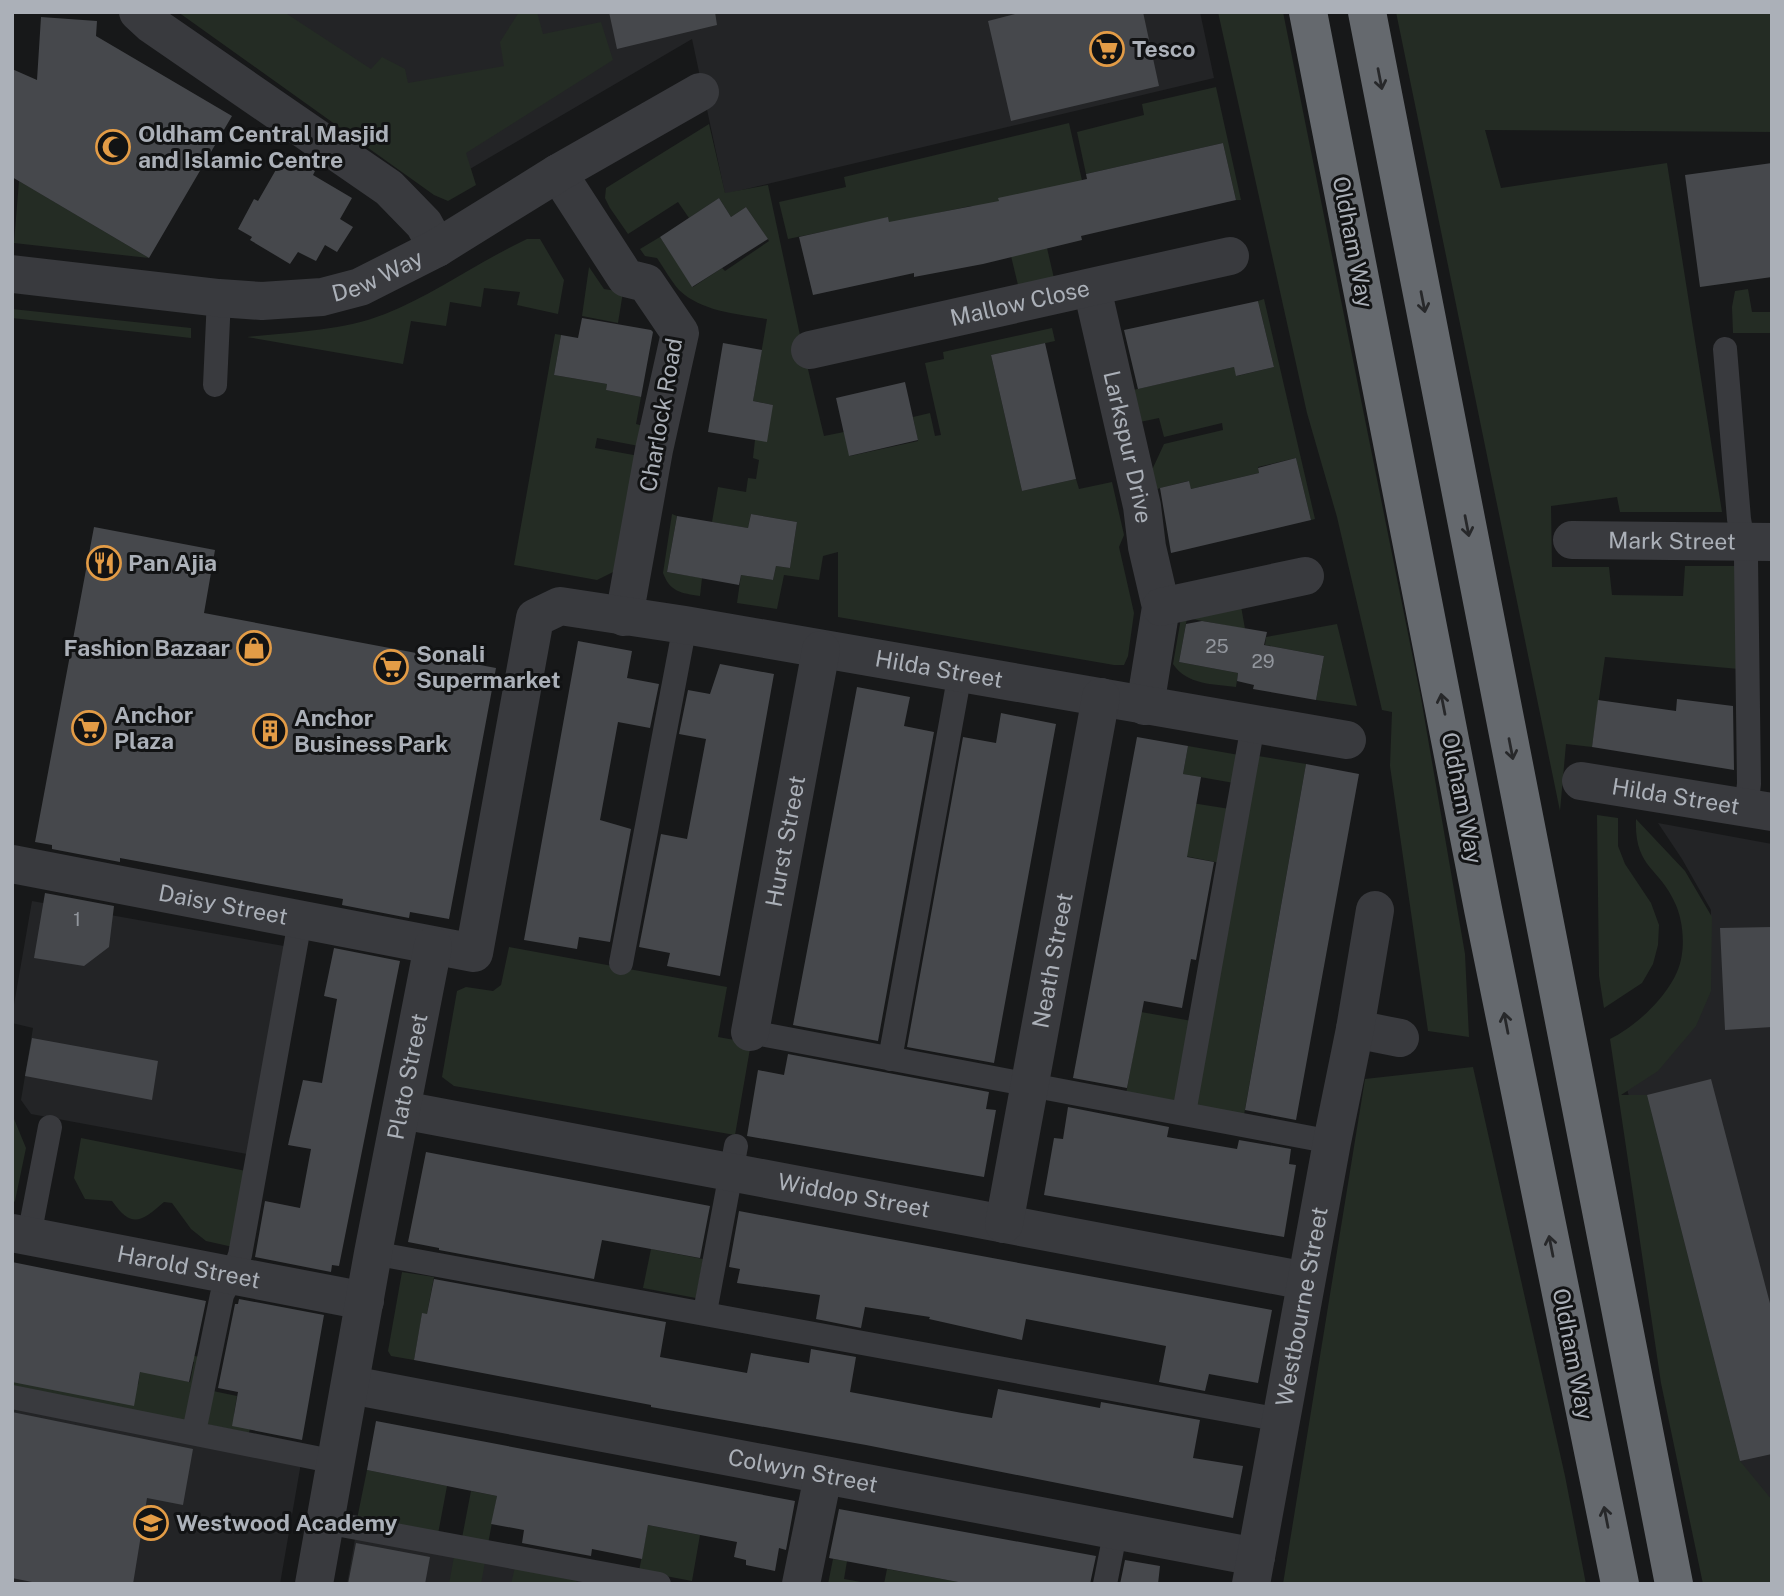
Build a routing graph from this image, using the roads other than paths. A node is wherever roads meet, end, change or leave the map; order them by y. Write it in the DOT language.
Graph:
graph roads {
  1 [pos="138,12"];
  2 [pos="1308,12"];
  3 [pos="1367,12"];
  4 [pos="699,92"];
  5 [pos="558,173"];
  6 [pos="437,248"];
  7 [pos="1230,256"];
  8 [pos="12,274"];
  9 [pos="1092,288"];
  10 [pos="219,298"];
  11 [pos="1725,349"];
  12 [pos="810,350"];
  13 [pos="215,385"];
  14 [pos="1572,540"];
  15 [pos="1757,542"];
  16 [pos="1305,576"];
  17 [pos="1161,607"];
  18 [pos="624,617"];
  19 [pos="685,625"];
  20 [pos="821,650"];
  21 [pos="960,673"];
  22 [pos="1101,697"];
  23 [pos="1145,706"];
  24 [pos="1253,725"];
  25 [pos="1347,740"];
  26 [pos="1581,781"];
  27 [pos="1759,810"];
  28 [pos="12,864"];
  29 [pos="1376,910"];
  30 [pos="300,921"];
  31 [pos="433,946"];
  32 [pos="621,963"];
  33 [pos="1355,1029"];
  34 [pos="750,1032"];
  35 [pos="1400,1038"];
  36 [pos="890,1059"];
  37 [pos="1029,1086"];
  38 [pos="402,1110"];
  39 [pos="1184,1113"];
  40 [pos="50,1127"];
  41 [pos="1332,1142"];
  42 [pos="734,1159"];
  43 [pos="1004,1224"];
  44 [pos="20,1235"];
  45 [pos="373,1253"];
  46 [pos="232,1276"];
  47 [pos="1306,1281"];
  48 [pos="365,1301"];
  49 [pos="705,1312"];
  50 [pos="351,1385"];
  51 [pos="12,1397"];
  52 [pos="1281,1420"];
  53 [pos="194,1432"];
  54 [pos="337,1462"];
  55 [pos="823,1476"];
  56 [pos="326,1522"];
  57 [pos="1116,1529"];
  58 [pos="1253,1570"];
  59 [pos="314,1584"];
  60 [pos="659,1584"];
  61 [pos="801,1584"];
  62 [pos="1105,1584"];
  63 [pos="1620,1584"];
  64 [pos="1674,1584"];
  1 -- 6 [label="street"];
  63 -- 2 [label="highway, Oldham Way, one-way"];
  3 -- 64 [label="highway, one-way"];
  4 -- 5 [label="street, Dew Way"];
  5 -- 6 [label="street, Dew Way"];
  5 -- 18 [label="street, Charlock Road"];
  6 -- 10 [label="street, Dew Way"];
  7 -- 9 [label="street, Mallow Close"];
  8 -- 10 [label="street, Dew Way"];
  9 -- 12 [label="street, Mallow Close"];
  9 -- 17 [label="street, Larkspur Drive"];
  10 -- 13 [label="lane"];
  11 -- 15 [label="lane"];
  14 -- 15 [label="street, Mark Street"];
  15 -- 27 [label="lane"];
  16 -- 17 [label="street"];
  17 -- 23 [label="street, Larkspur Drive"];
  18 -- 19 [label="street, Hilda Street"];
  18 -- 31 [label="street, Hilda Street"];
  19 -- 20 [label="street, Hilda Street"];
  19 -- 32 [label="lane"];
  20 -- 21 [label="street, Hilda Street"];
  20 -- 34 [label="street, Hurst Street"];
  21 -- 22 [label="street, Hilda Street"];
  21 -- 36 [label="lane"];
  22 -- 23 [label="street, Hilda Street"];
  22 -- 37 [label="street, Neath Street"];
  23 -- 24 [label="street, Hilda Street"];
  24 -- 25 [label="street, Hilda Street"];
  24 -- 39 [label="lane"];
  26 -- 27 [label="street, Hilda Street"];
  28 -- 30 [label="street, Daisy Street"];
  29 -- 33 [label="street, Westbourne Street"];
  30 -- 31 [label="street, Daisy Street"];
  30 -- 46 [label="lane"];
  31 -- 38 [label="street, Plato Street"];
  33 -- 35 [label="street"];
  33 -- 41 [label="street, Westbourne Street"];
  34 -- 36 [label="lane"];
  36 -- 37 [label="lane"];
  37 -- 39 [label="lane"];
  37 -- 43 [label="street, Neath Street"];
  38 -- 42 [label="street, Widdop Street"];
  38 -- 45 [label="street, Plato Street"];
  39 -- 41 [label="lane"];
  40 -- 44 [label="lane"];
  41 -- 47 [label="street, Westbourne Street"];
  42 -- 43 [label="street, Widdop Street"];
  42 -- 49 [label="lane"];
  43 -- 47 [label="street, Widdop Street"];
  44 -- 46 [label="street, Harold Street"];
  45 -- 48 [label="street, Plato Street"];
  45 -- 49 [label="lane"];
  46 -- 48 [label="street, Harold Street"];
  46 -- 53 [label="lane"];
  47 -- 52 [label="street, Westbourne Street"];
  48 -- 50 [label="street, Plato Street"];
  49 -- 52 [label="lane"];
  50 -- 54 [label="street, Plato Street"];
  50 -- 55 [label="street, Colwyn Street"];
  51 -- 53 [label="lane"];
  52 -- 58 [label="street, Westbourne Street"];
  53 -- 54 [label="lane"];
  54 -- 56 [label="street, Plato Street"];
  55 -- 57 [label="street, Colwyn Street"];
  55 -- 61 [label="street"];
  56 -- 59 [label="street, Plato Street"];
  56 -- 60 [label="lane"];
  57 -- 58 [label="street, Colwyn Street"];
  57 -- 62 [label="lane"];
}
